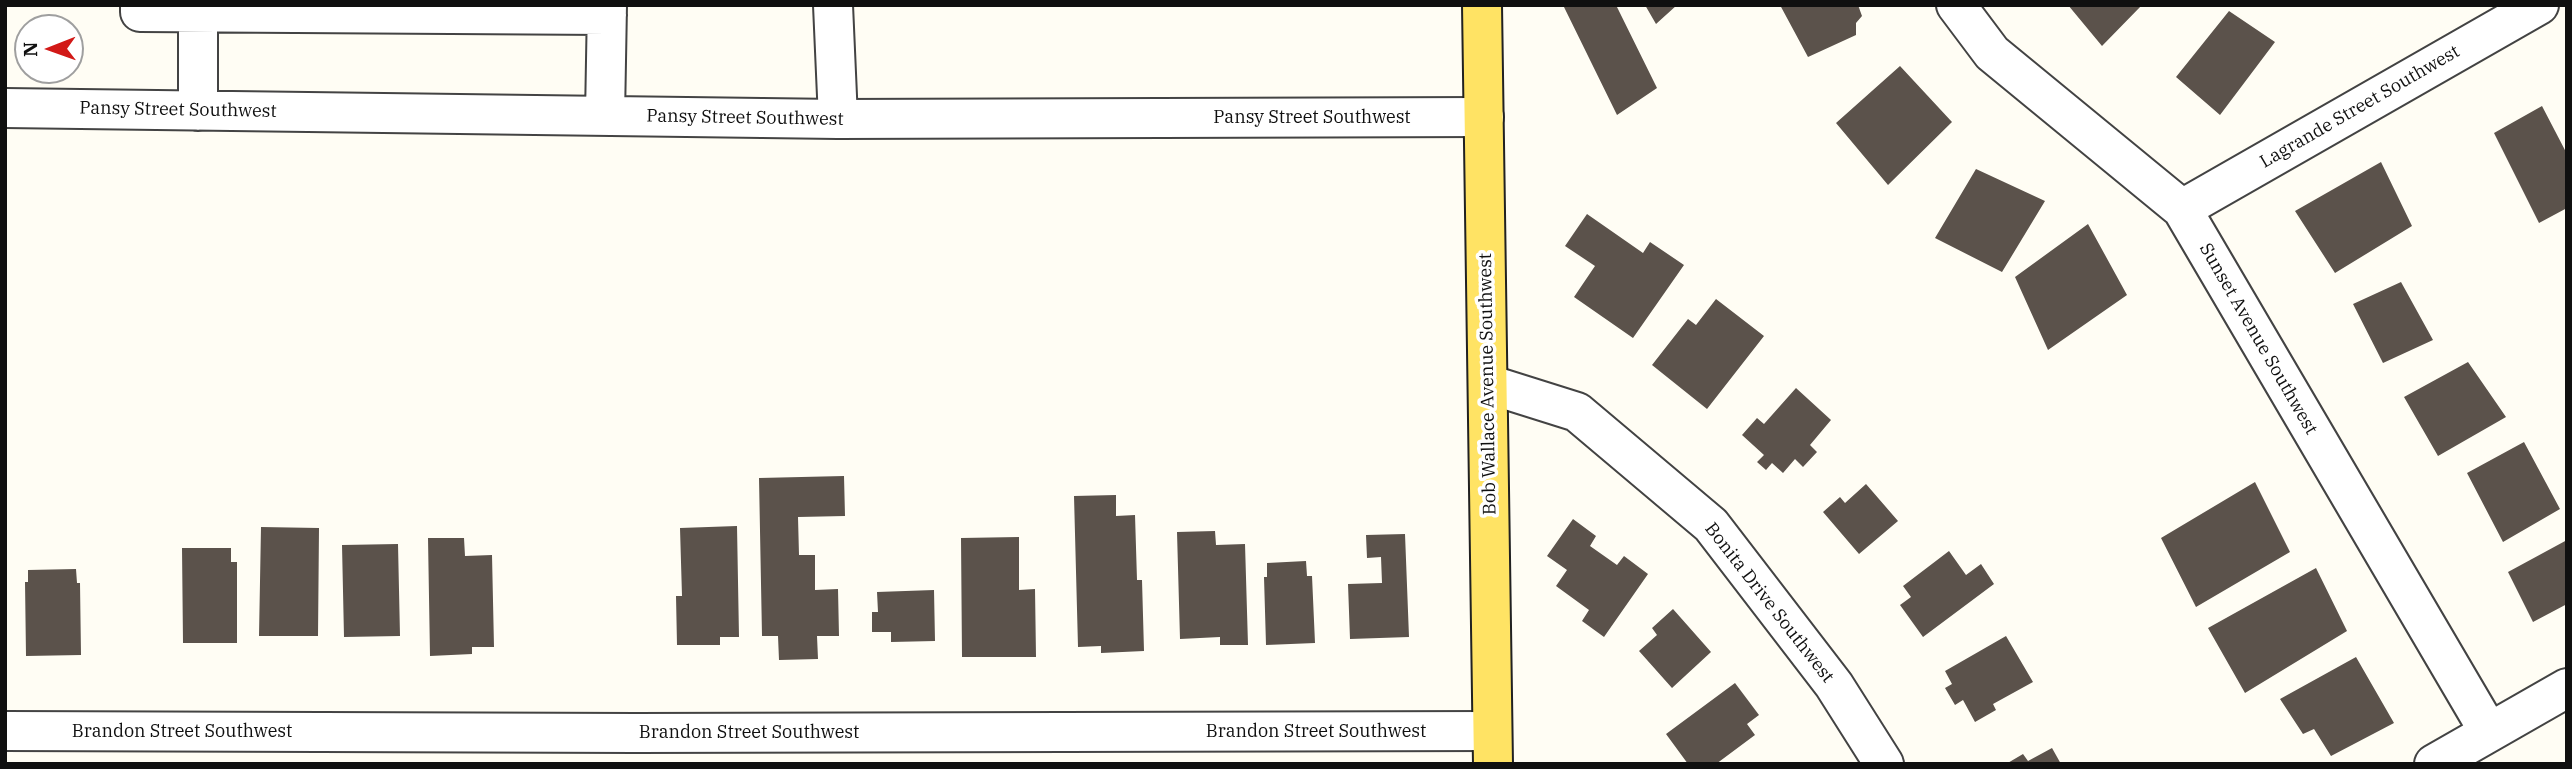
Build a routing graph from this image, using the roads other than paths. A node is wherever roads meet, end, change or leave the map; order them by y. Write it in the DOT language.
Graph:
graph roads {
  1 [pos="140,5"];
  2 [pos="834,5"];
  3 [pos="1956,5"];
  4 [pos="2539,5"];
  5 [pos="1479,6"];
  6 [pos="198,9"];
  7 [pos="325,10"];
  8 [pos="448,10"];
  9 [pos="607,10"];
  10 [pos="5,108"];
  11 [pos="198,111"];
  12 [pos="605,116"];
  13 [pos="1484,117"];
  14 [pos="838,119"];
  15 [pos="2182,209"];
  16 [pos="1488,384"];
  17 [pos="2567,688"];
  18 [pos="5,731"];
  19 [pos="2489,732"];
  20 [pos="1492,747"];
  21 [pos="1884,764"];
  22 [pos="2434,764"];
  1 -- 6 [label="street"];
  2 -- 14 [label="street"];
  3 -- 15 [label="street, Sunset Avenue Southwest"];
  4 -- 15 [label="street, Lagrande Street Southwest"];
  5 -- 13 [label="main road, Bob Wallace Avenue Southwest"];
  6 -- 7 [label="street"];
  6 -- 11 [label="street"];
  7 -- 8 [label="street"];
  8 -- 9 [label="street"];
  9 -- 12 [label="street"];
  10 -- 11 [label="street, Pansy Street Southwest"];
  11 -- 12 [label="street, Pansy Street Southwest"];
  12 -- 14 [label="street, Pansy Street Southwest"];
  13 -- 14 [label="street, Pansy Street Southwest"];
  13 -- 16 [label="main road, Bob Wallace Avenue Southwest"];
  15 -- 19 [label="street, Sunset Avenue Southwest"];
  16 -- 20 [label="main road, Bob Wallace Avenue Southwest"];
  16 -- 21 [label="street, Bonita Drive Southwest"];
  17 -- 19 [label="street"];
  18 -- 20 [label="street, Brandon Street Southwest"];
  19 -- 22 [label="street"];
}
